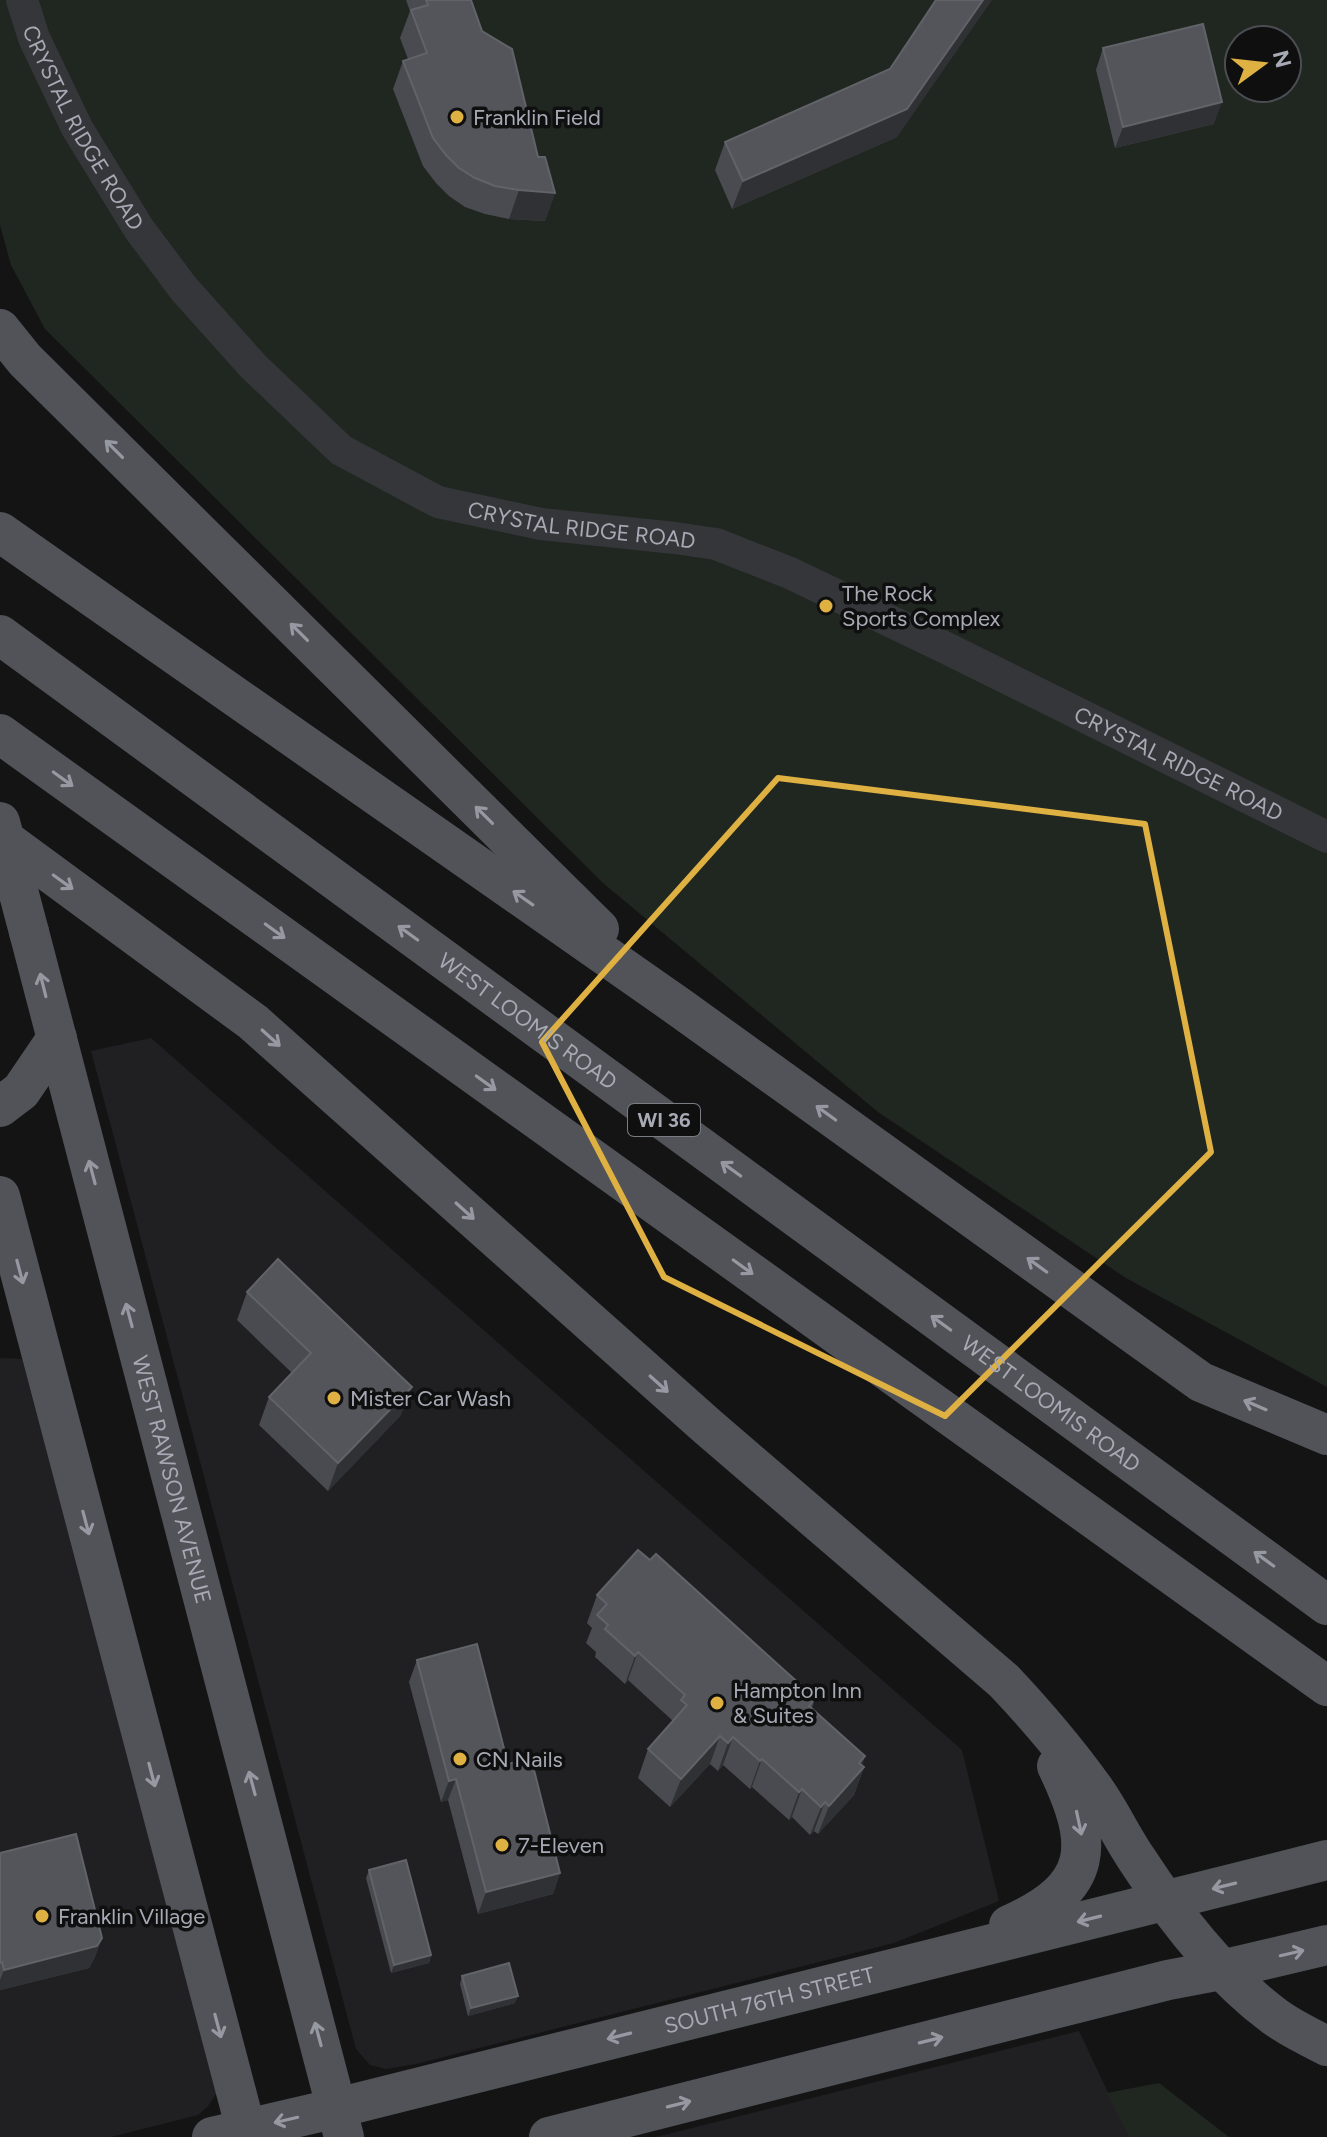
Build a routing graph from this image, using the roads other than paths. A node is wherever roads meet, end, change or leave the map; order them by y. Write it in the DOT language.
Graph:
graph roads {
  1 [pos="22,0"];
  2 [pos="0,329"];
  3 [pos="0,532"];
  4 [pos="0,635"];
  5 [pos="0,734"];
  6 [pos="0,822"];
  7 [pos="0,836"];
  8 [pos="1327,837"];
  9 [pos="679,1007"];
  10 [pos="57,1038"];
  11 [pos="0,1107"];
  12 [pos="0,1196"];
  13 [pos="1327,1435"];
  14 [pos="1327,1605"];
  15 [pos="1004,1681"];
  16 [pos="1327,1686"];
  17 [pos="1327,1860"];
  18 [pos="1165,1900"];
  19 [pos="1327,1945"];
  20 [pos="935,1958"];
  21 [pos="1221,1970"];
  22 [pos="1327,2046"];
  23 [pos="341,2123"];
  24 [pos="235,2134"];
  25 [pos="549,2137"];
  1 -- 8 [label="street, CRYSTAL RIDGE ROAD"];
  9 -- 2 [label="main road, one-way"];
  9 -- 3 [label="main road, one-way"];
  14 -- 4 [label="main road, WEST LOOMIS ROAD / WI 36, one-way"];
  5 -- 16 [label="main road, one-way"];
  10 -- 6 [label="main road, WEST RAWSON AVENUE, one-way, bridge"];
  7 -- 15 [label="main road, one-way"];
  13 -- 9 [label="main road, one-way"];
  10 -- 11 [label="main road"];
  23 -- 10 [label="main road, WEST RAWSON AVENUE, one-way"];
  12 -- 24 [label="main road, one-way"];
  15 -- 18 [label="main road"];
  15 -- 20 [label="main road, one-way"];
  17 -- 18 [label="main road, SOUTH 76TH STREET, one-way"];
  18 -- 20 [label="main road, SOUTH 76TH STREET, one-way"];
  18 -- 21 [label="main road"];
  21 -- 19 [label="main road, one-way"];
  20 -- 23 [label="main road, SOUTH 76TH STREET, one-way"];
  21 -- 22 [label="main road"];
  25 -- 21 [label="main road, one-way"];
  23 -- 24 [label="main road, SOUTH 76TH STREET, one-way"];
}
